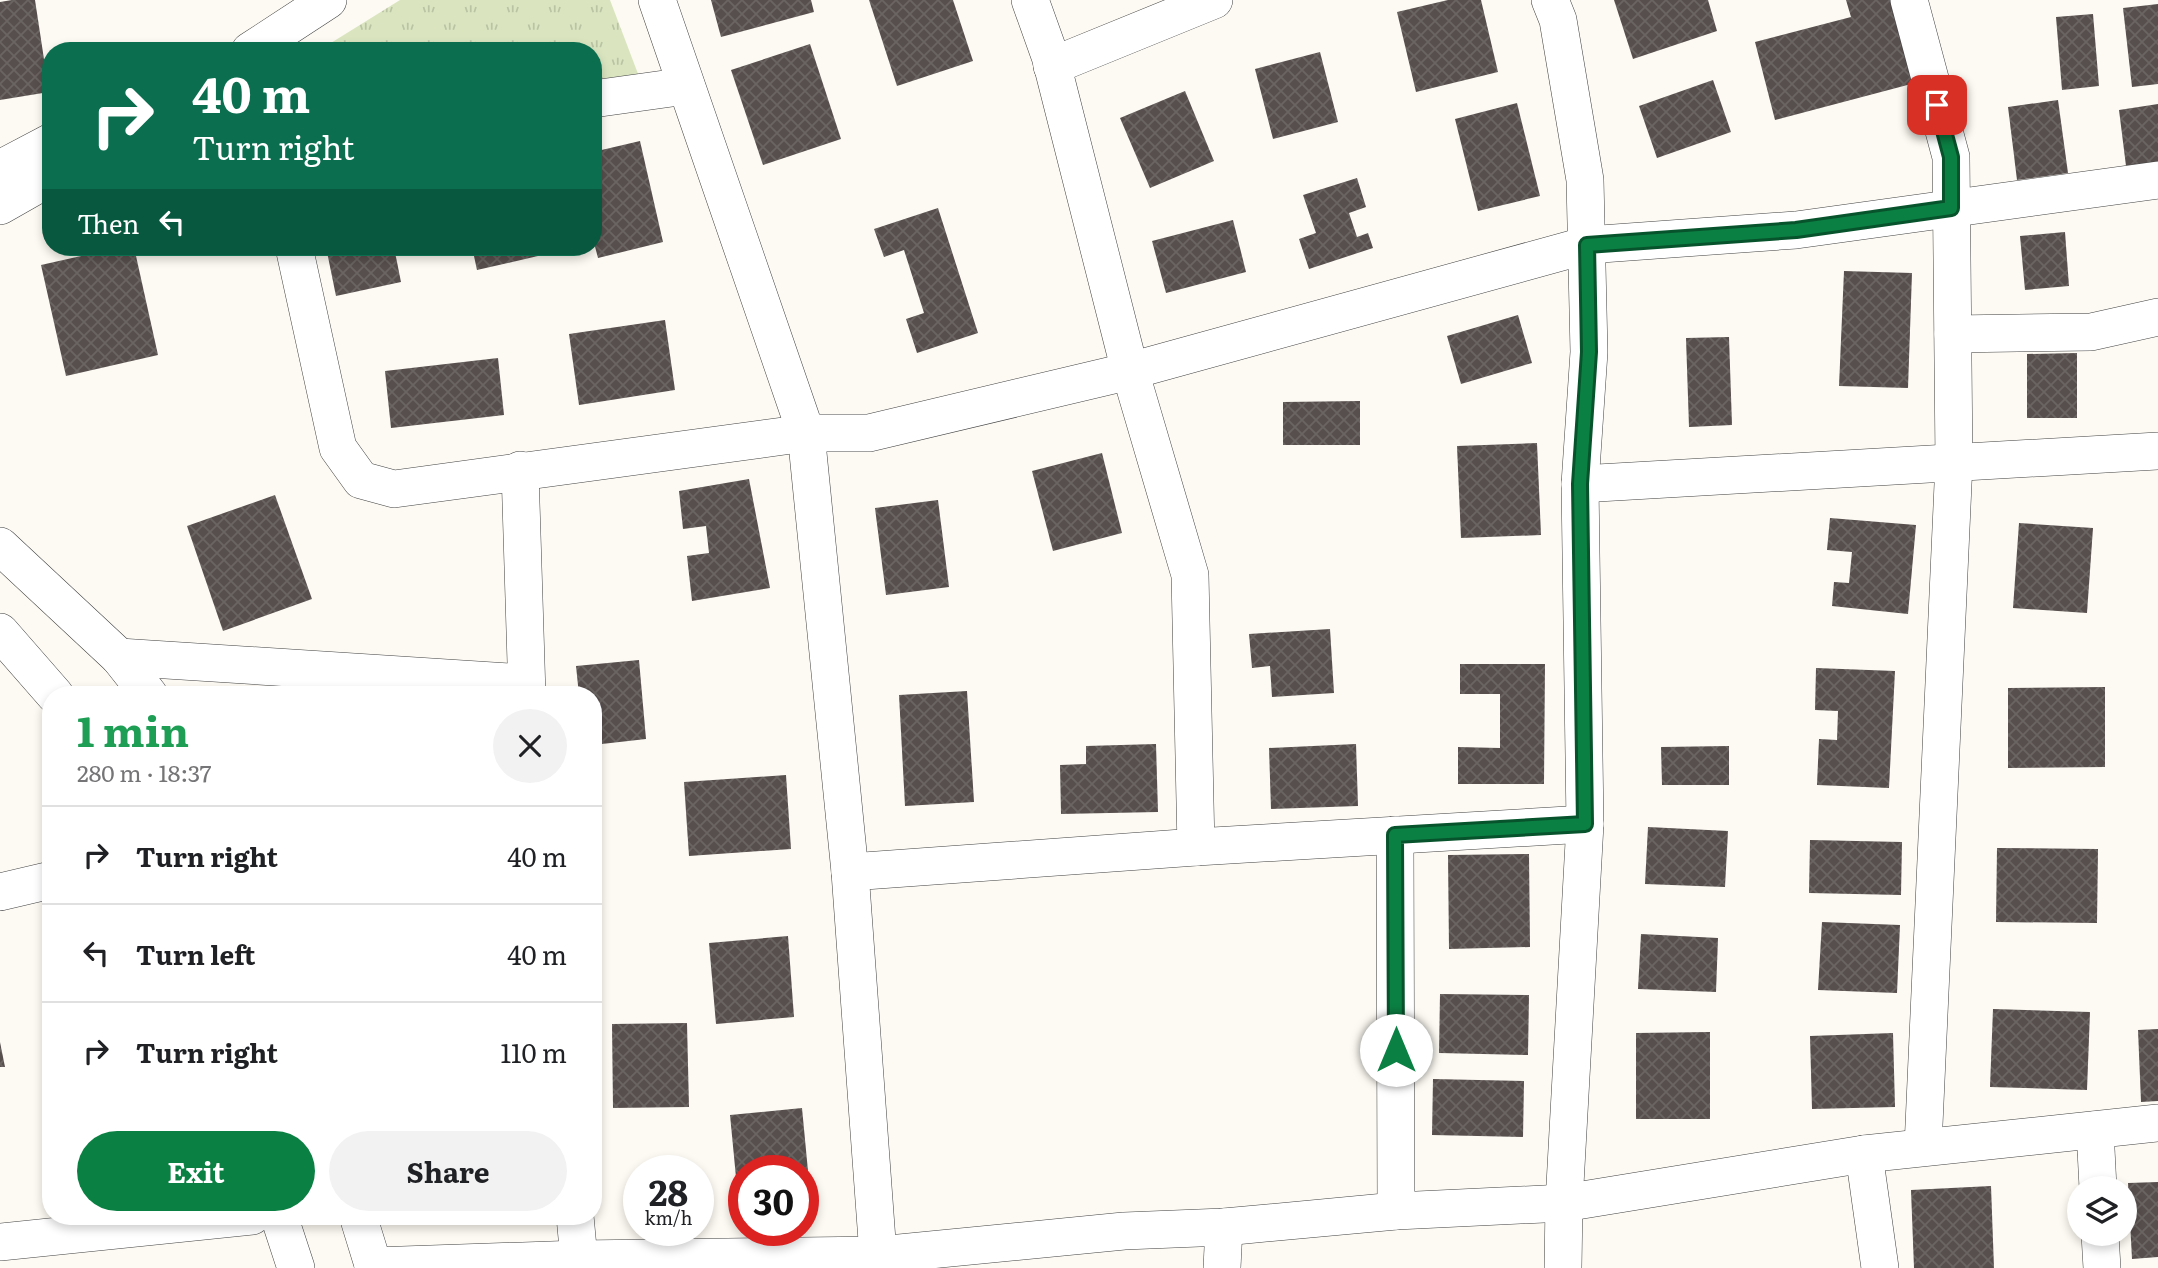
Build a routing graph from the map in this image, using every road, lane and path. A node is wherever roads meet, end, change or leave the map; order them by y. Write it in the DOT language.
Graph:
graph roads {
  1 [pos="328,0"];
  2 [pos="657,0"];
  3 [pos="1030,0"];
  4 [pos="1214,0"];
  5 [pos="1550,0"];
  6 [pos="1909,0"];
  7 [pos="277,14"];
  8 [pos="257,42"];
  9 [pos="1052,66"];
  10 [pos="686,86"];
  11 [pos="602,98"];
  12 [pos="42,147"];
  13 [pos="0,169"];
  14 [pos="2158,180"];
  15 [pos="42,182"];
  16 [pos="0,206"];
  17 [pos="1951,208"];
  18 [pos="1587,245"];
  19 [pos="296,256"];
  20 [pos="2158,317"];
  21 [pos="1953,334"];
  22 [pos="1130,371"];
  23 [pos="806,433"];
  24 [pos="2158,451"];
  25 [pos="1954,462"];
  26 [pos="520,470"];
  27 [pos="1580,484"];
  28 [pos="0,526"];
  29 [pos="0,546"];
  30 [pos="46,589"];
  31 [pos="0,632"];
  32 [pos="119,657"];
  33 [pos="47,686"];
  34 [pos="142,686"];
  35 [pos="489,686"];
  36 [pos="527,686"];
  37 [pos="1585,824"];
  38 [pos="1395,835"];
  39 [pos="1196,847"];
  40 [pos="850,872"];
  41 [pos="42,882"];
  42 [pos="0,892"];
  43 [pos="2158,1123"];
  44 [pos="2095,1130"];
  45 [pos="1923,1147"];
  46 [pos="1864,1154"];
  47 [pos="2097,1176"];
  48 [pos="1564,1203"];
  49 [pos="1396,1211"];
  50 [pos="165,1225"];
  51 [pos="282,1225"];
  52 [pos="361,1225"];
  53 [pos="576,1225"];
  54 [pos="1224,1227"];
  55 [pos="0,1242"];
  56 [pos="2101,1246"];
  57 [pos="579,1259"];
  58 [pos="879,1262"];
  59 [pos="374,1267"];
  60 [pos="296,1268"];
  61 [pos="1222,1268"];
  62 [pos="1563,1268"];
  63 [pos="1880,1268"];
  64 [pos="2102,1268"];
  1 -- 7 [label="street"];
  2 -- 10 [label="street"];
  3 -- 9 [label="street"];
  4 -- 9 [label="street"];
  5 -- 18 [label="street"];
  6 -- 17 [label="street"];
  7 -- 8 [label="street"];
  9 -- 22 [label="street"];
  10 -- 11 [label="street"];
  10 -- 23 [label="street"];
  12 -- 13 [label="street"];
  14 -- 17 [label="street"];
  15 -- 16 [label="street"];
  17 -- 18 [label="street"];
  17 -- 21 [label="street"];
  18 -- 22 [label="street"];
  18 -- 27 [label="street"];
  19 -- 26 [label="street"];
  20 -- 21 [label="street"];
  21 -- 25 [label="street"];
  22 -- 23 [label="street"];
  22 -- 39 [label="street"];
  23 -- 26 [label="street"];
  23 -- 40 [label="street"];
  24 -- 25 [label="street"];
  25 -- 27 [label="street"];
  25 -- 45 [label="street"];
  26 -- 36 [label="street"];
  27 -- 37 [label="street"];
  28 -- 30 [label="street"];
  29 -- 30 [label="street"];
  30 -- 32 [label="street"];
  31 -- 33 [label="street"];
  32 -- 34 [label="street"];
  32 -- 35 [label="street"];
  37 -- 38 [label="street"];
  37 -- 48 [label="street"];
  38 -- 39 [label="street"];
  38 -- 49 [label="street"];
  39 -- 40 [label="street"];
  40 -- 58 [label="street"];
  41 -- 42 [label="street"];
  43 -- 44 [label="street"];
  44 -- 45 [label="street"];
  44 -- 47 [label="street"];
  45 -- 46 [label="street"];
  46 -- 48 [label="street"];
  46 -- 63 [label="street"];
  48 -- 49 [label="street"];
  48 -- 62 [label="street"];
  49 -- 54 [label="street"];
  50 -- 55 [label="street"];
  51 -- 60 [label="street"];
  52 -- 59 [label="street"];
  53 -- 57 [label="street"];
  54 -- 58 [label="street"];
  54 -- 61 [label="street"];
  56 -- 64 [label="street"];
  57 -- 58 [label="street"];
  57 -- 59 [label="street"];
}
